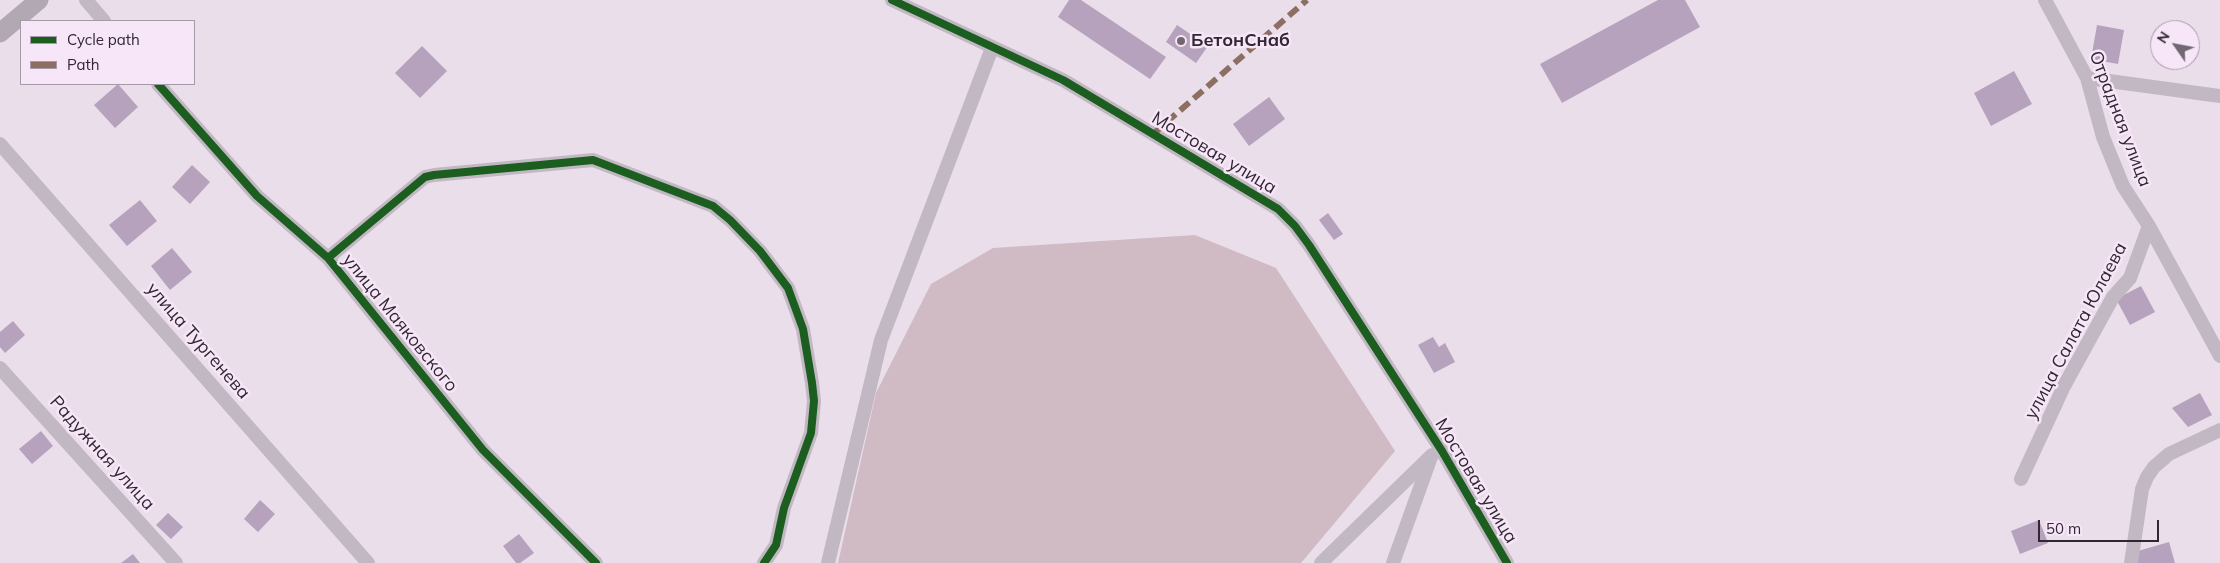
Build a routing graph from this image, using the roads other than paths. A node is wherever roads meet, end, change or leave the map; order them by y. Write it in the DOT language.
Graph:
graph roads {
  1 [pos="39,0"];
  2 [pos="86,0"];
  3 [pos="892,0"];
  4 [pos="2045,0"];
  5 [pos="103,20"];
  6 [pos="0,33"];
  7 [pos="992,48"];
  8 [pos="2088,78"];
  9 [pos="159,85"];
  10 [pos="2220,96"];
  11 [pos="0,144"];
  12 [pos="2150,226"];
  13 [pos="328,258"];
  14 [pos="2220,356"];
  15 [pos="0,368"];
  16 [pos="2220,430"];
  17 [pos="1437,452"];
  18 [pos="2021,479"];
  19 [pos="1504,562"];
  20 [pos="176,563"];
  21 [pos="368,563"];
  22 [pos="596,563"];
  23 [pos="764,563"];
  24 [pos="828,563"];
  25 [pos="1320,563"];
  26 [pos="1393,563"];
  27 [pos="2131,563"];
  1 -- 6 [label="main road"];
  2 -- 5 [label="street"];
  3 -- 7 [label="street, Мостовая улица"];
  4 -- 8 [label="street, Отрадная улица"];
  7 -- 17 [label="street, Мостовая улица"];
  7 -- 24 [label="street"];
  8 -- 10 [label="street"];
  8 -- 12 [label="street, Отрадная улица"];
  9 -- 13 [label="street, улица Маяковского"];
  11 -- 21 [label="street, улица Тургенева"];
  12 -- 14 [label="street, Отрадная улица"];
  12 -- 18 [label="street, улица Салата Юлаева"];
  13 -- 22 [label="street, улица Маяковского"];
  13 -- 23 [label="street"];
  15 -- 20 [label="street, Радужная улица"];
  16 -- 27 [label="street"];
  17 -- 19 [label="street, Мостовая улица"];
  17 -- 25 [label="street"];
  17 -- 26 [label="street"];
}
